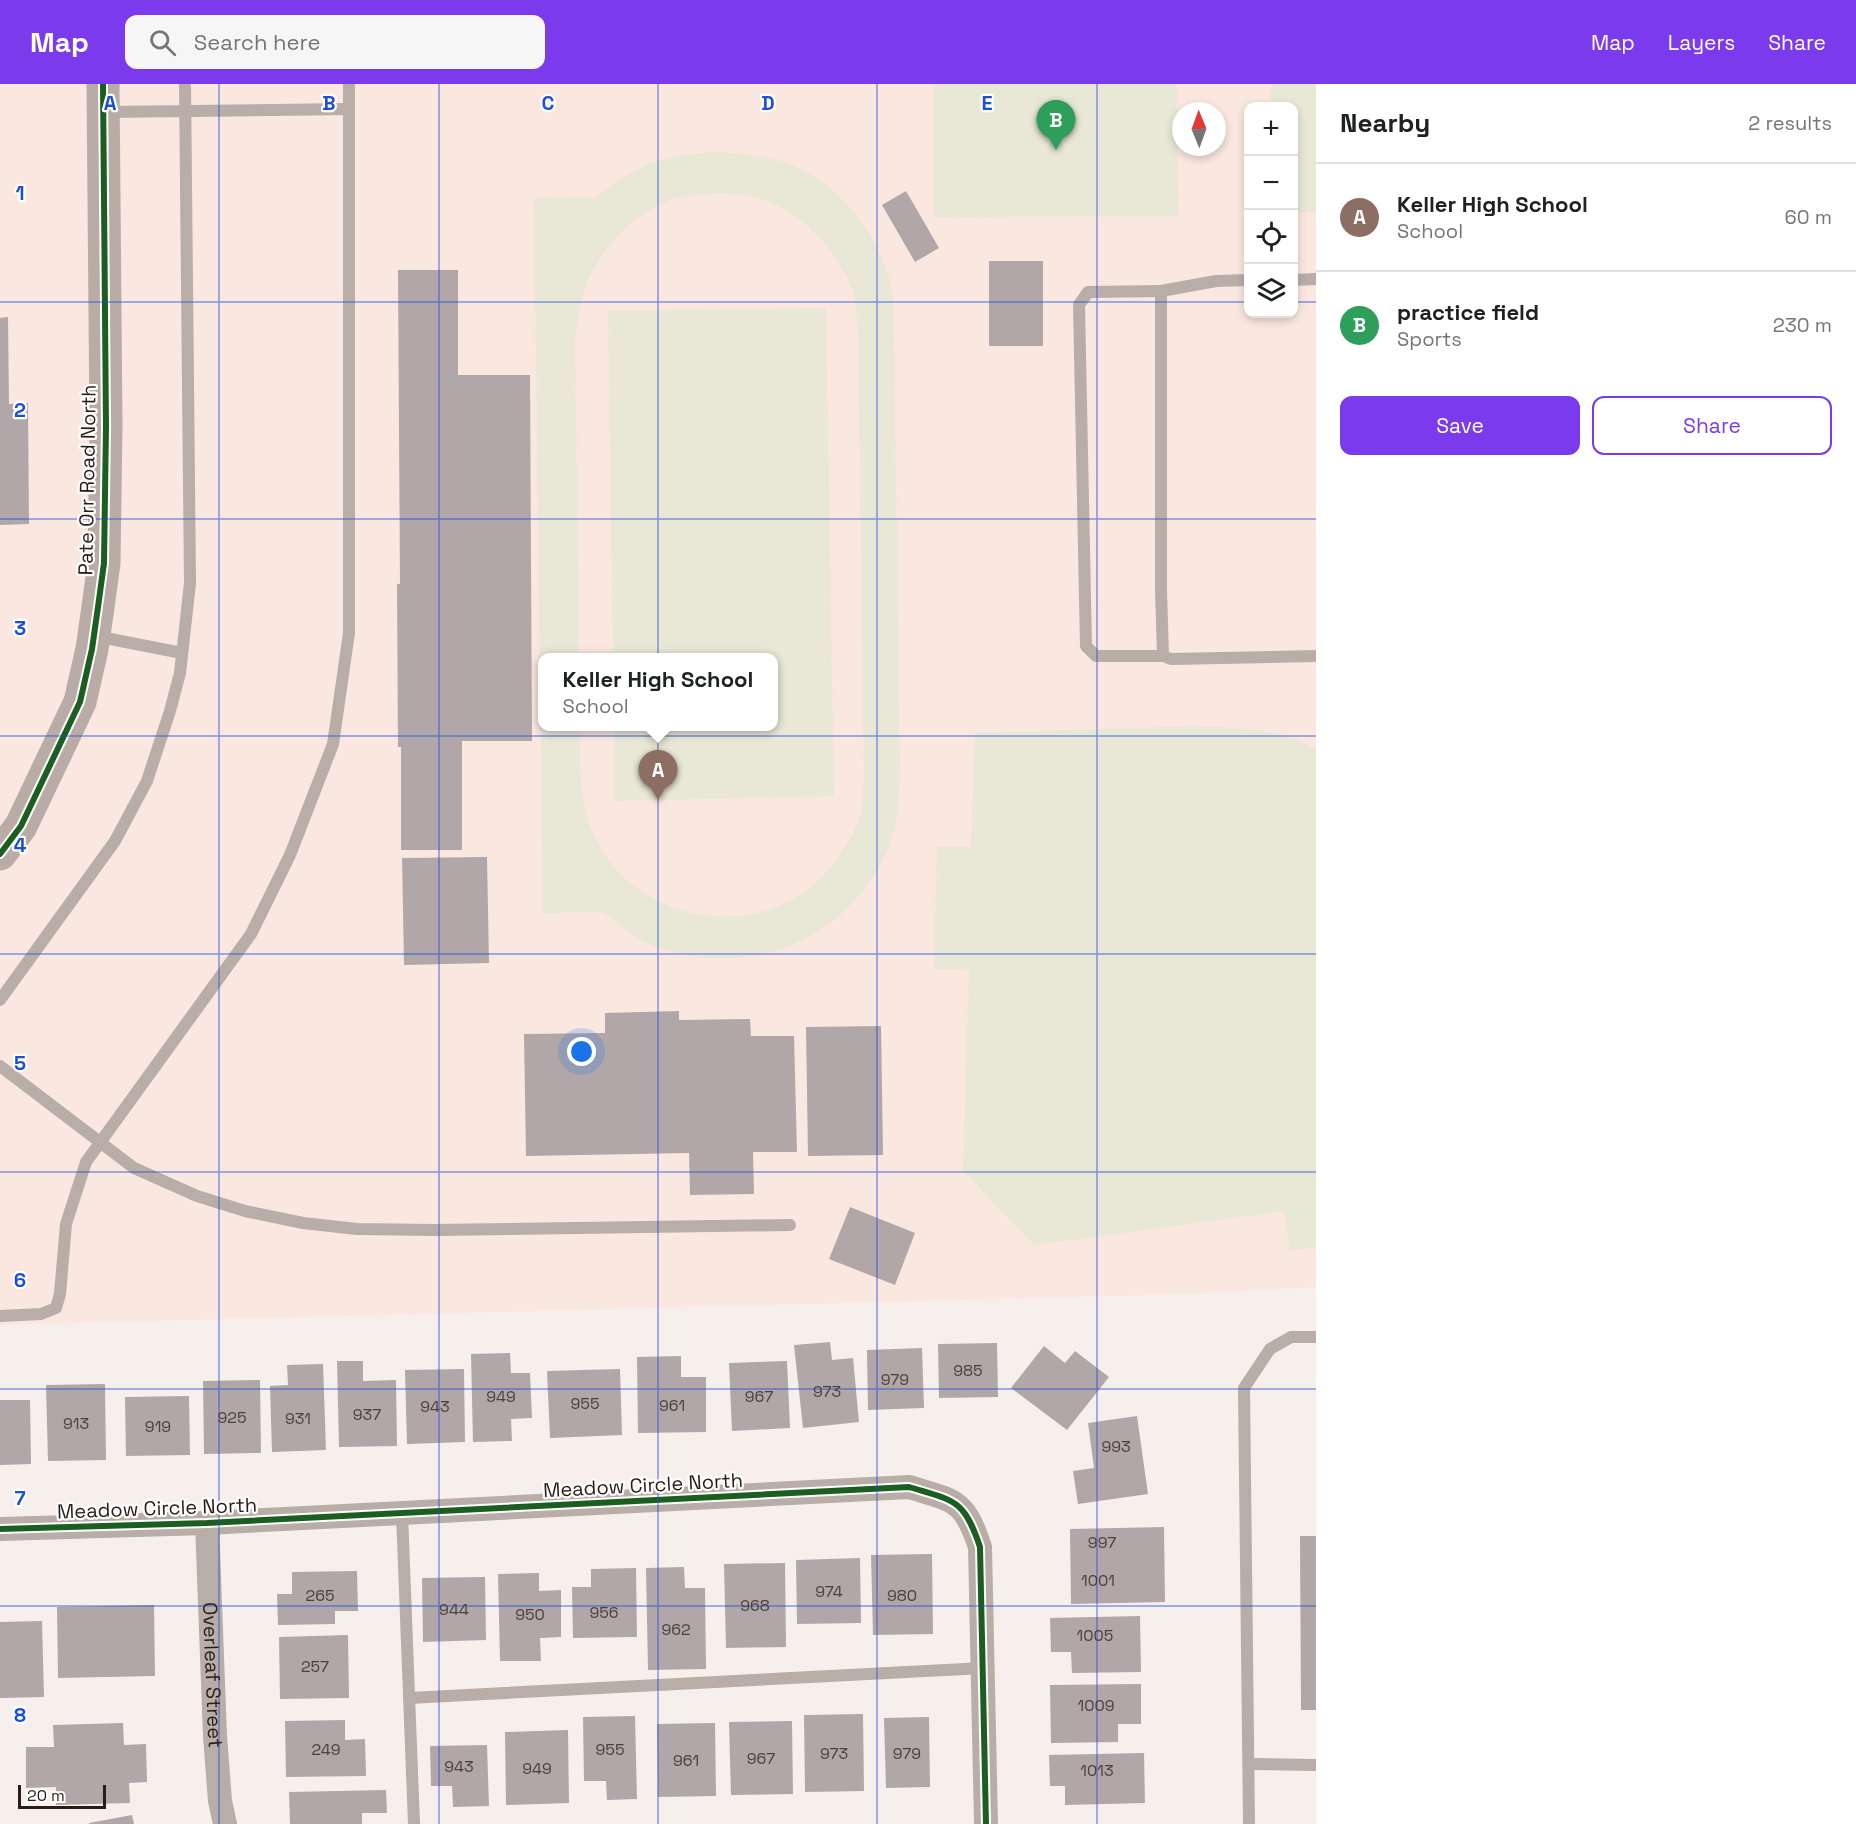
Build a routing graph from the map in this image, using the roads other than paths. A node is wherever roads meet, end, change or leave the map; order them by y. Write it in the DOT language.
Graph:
graph roads {
  1 [pos="185,84"];
  2 [pos="349,84"];
  3 [pos="103,98"];
  4 [pos="349,109"];
  5 [pos="185,111"];
  6 [pos="1316,279"];
  7 [pos="1244,280"];
  8 [pos="1298,280"];
  9 [pos="1161,291"];
  10 [pos="94,635"];
  11 [pos="182,653"];
  12 [pos="1163,656"];
  13 [pos="1316,656"];
  14 [pos="0,854"];
  15 [pos="0,1000"];
  16 [pos="0,1066"];
  17 [pos="100,1142"];
  18 [pos="790,1225"];
  19 [pos="0,1316"];
  20 [pos="1316,1337"];
  21 [pos="402,1514"];
  22 [pos="207,1523"];
  23 [pos="0,1529"];
  24 [pos="984,1668"];
  25 [pos="409,1698"];
  26 [pos="1249,1764"];
  27 [pos="1316,1765"];
  28 [pos="225,1824"];
  29 [pos="414,1824"];
  30 [pos="987,1824"];
  31 [pos="1249,1824"];
  1 -- 5 [label="lane"];
  2 -- 4 [label="lane"];
  3 -- 5 [label="lane"];
  3 -- 10 [label="street, Pate Orr Road North"];
  4 -- 5 [label="lane"];
  4 -- 17 [label="lane"];
  5 -- 11 [label="lane"];
  6 -- 8 [label="lane"];
  7 -- 9 [label="lane"];
  9 -- 12 [label="lane"];
  9 -- 12 [label="lane"];
  10 -- 11 [label="lane"];
  10 -- 14 [label="street, Pate Orr Road North"];
  11 -- 15 [label="lane"];
  12 -- 13 [label="lane"];
  16 -- 17 [label="lane"];
  17 -- 18 [label="lane"];
  17 -- 19 [label="lane"];
  20 -- 26 [label="lane"];
  21 -- 22 [label="street, Meadow Circle North"];
  21 -- 24 [label="street, Meadow Circle North"];
  21 -- 25 [label="lane"];
  22 -- 23 [label="street, Meadow Circle North"];
  22 -- 28 [label="street, Overleaf Street"];
  24 -- 25 [label="lane"];
  24 -- 30 [label="street, Meadow Circle North"];
  25 -- 29 [label="lane"];
  26 -- 27 [label="lane"];
  26 -- 31 [label="lane"];
}
